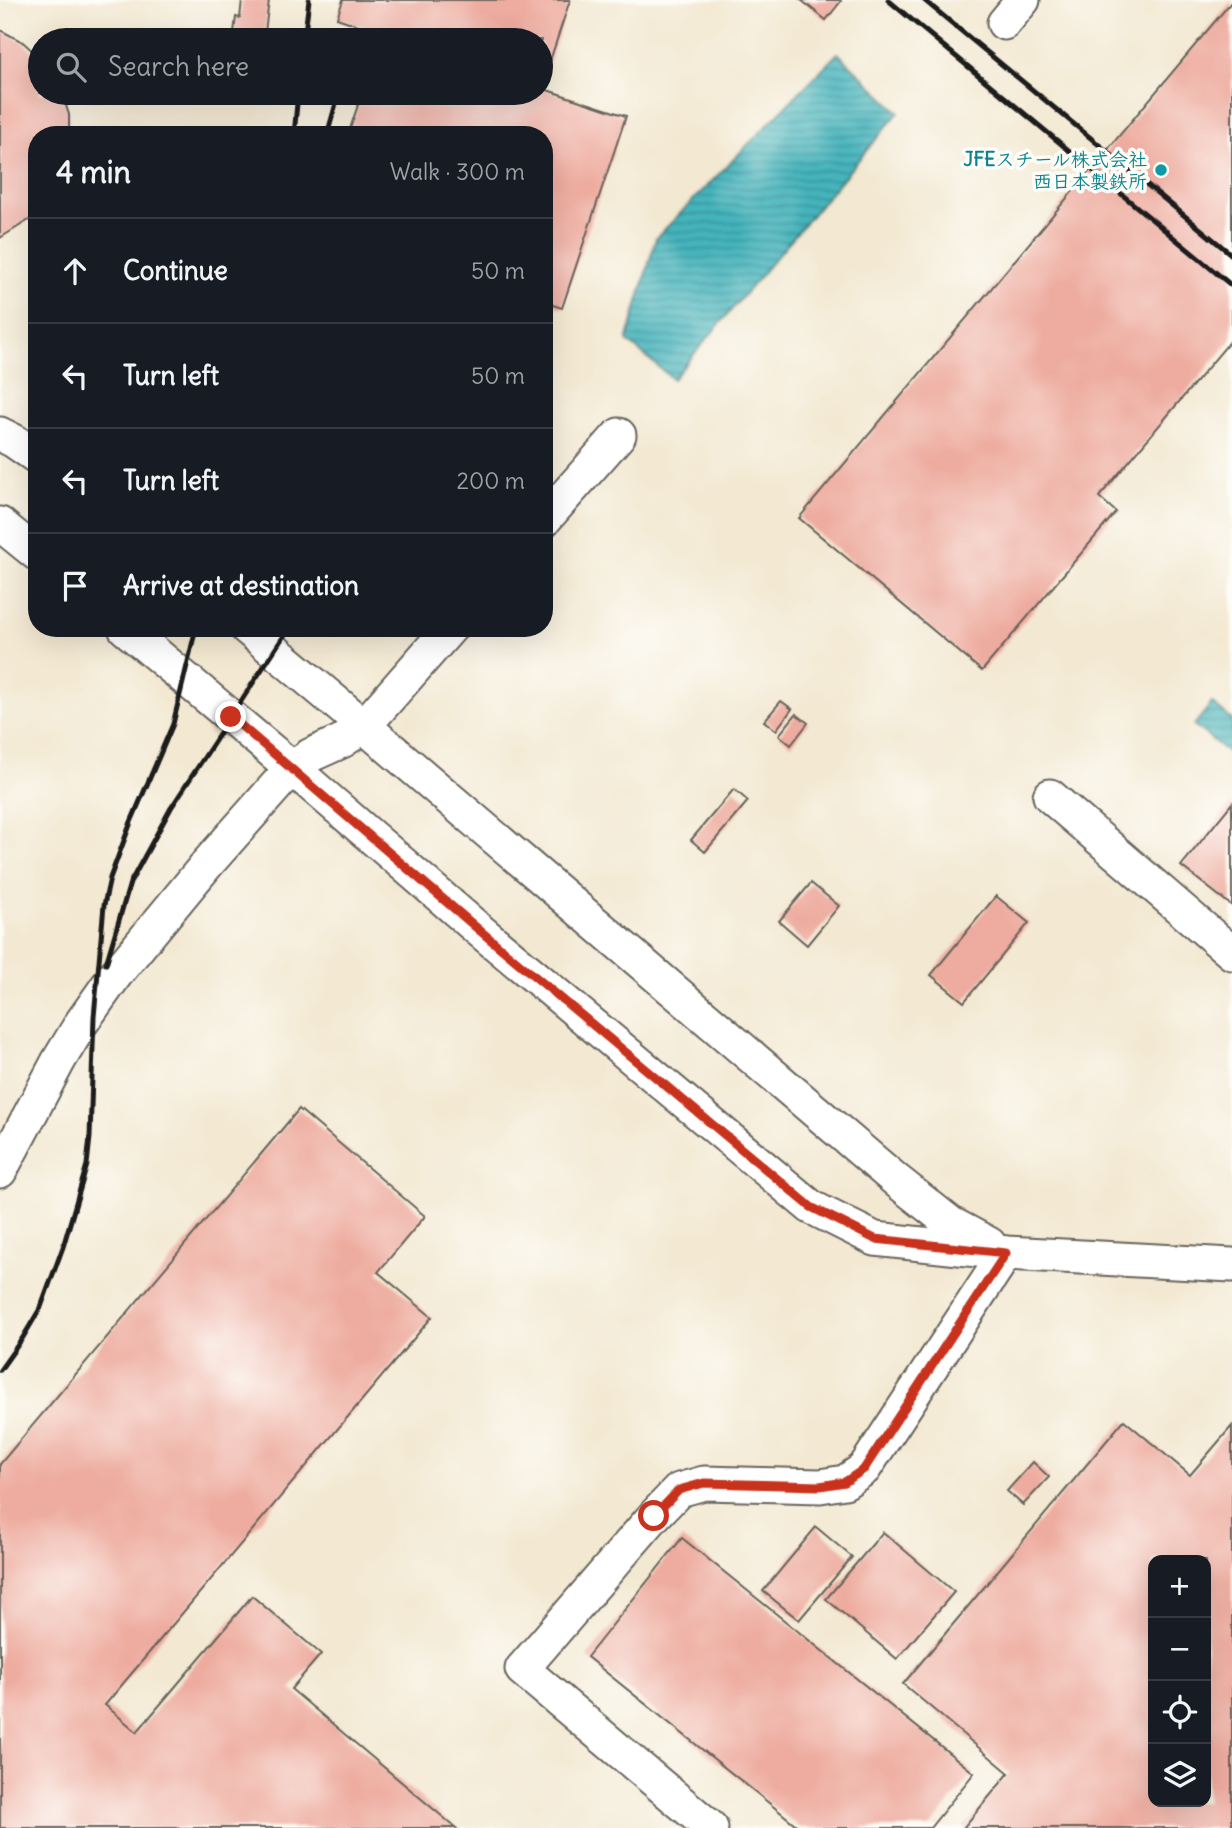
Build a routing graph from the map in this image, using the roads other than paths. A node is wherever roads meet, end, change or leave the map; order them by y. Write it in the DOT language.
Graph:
graph roads {
  1 [pos="0,434"];
  2 [pos="619,435"];
  3 [pos="28,451"];
  4 [pos="553,510"];
  5 [pos="0,524"];
  6 [pos="28,547"];
  7 [pos="136,637"];
  8 [pos="258,637"];
  9 [pos="442,637"];
  10 [pos="364,726"];
  11 [pos="292,768"];
  12 [pos="1050,796"];
  13 [pos="1232,953"];
  14 [pos="0,1171"];
  15 [pos="1006,1253"];
  16 [pos="1232,1265"];
  17 [pos="711,1828"];
  1 -- 3 [label="lane"];
  2 -- 4 [label="lane"];
  5 -- 6 [label="lane"];
  7 -- 11 [label="lane"];
  8 -- 10 [label="lane"];
  9 -- 10 [label="lane"];
  10 -- 11 [label="lane"];
  10 -- 15 [label="lane"];
  11 -- 14 [label="lane"];
  11 -- 15 [label="lane"];
  12 -- 13 [label="lane"];
  15 -- 16 [label="lane"];
  15 -- 17 [label="lane"];
}
